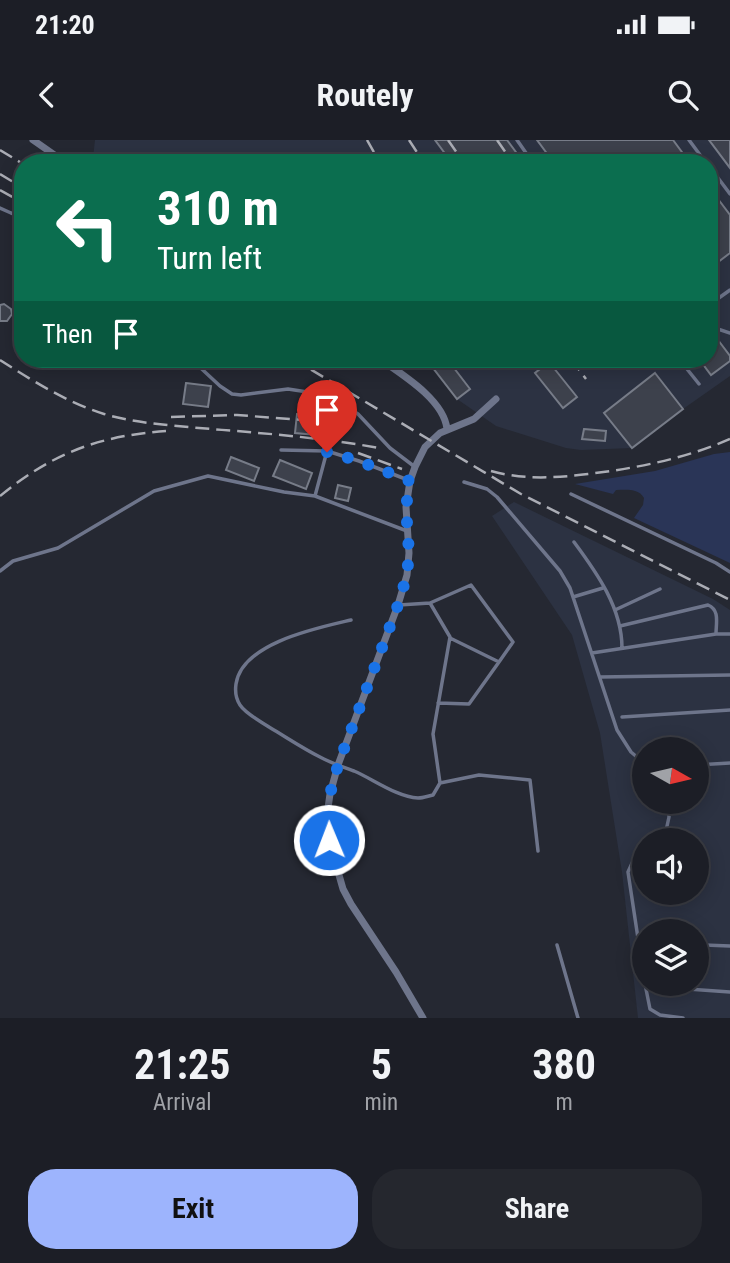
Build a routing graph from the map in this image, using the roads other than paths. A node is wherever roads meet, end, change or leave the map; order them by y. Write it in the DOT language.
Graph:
graph roads {
  1 [pos="33,140"];
  2 [pos="689,140"];
  3 [pos="53,154"];
  4 [pos="700,154"];
  5 [pos="718,178"];
  6 [pos="730,194"];
  7 [pos="201,368"];
  8 [pos="393,368"];
  9 [pos="686,368"];
  10 [pos="699,384"];
  11 [pos="496,399"];
  12 [pos="447,429"];
  13 [pos="282,450"];
  14 [pos="327,452"];
  15 [pos="415,467"];
  16 [pos="410,481"];
  17 [pos="464,482"];
  18 [pos="571,494"];
  19 [pos="315,496"];
  20 [pos="408,531"];
  21 [pos="574,542"];
  22 [pos="0,571"];
  23 [pos="730,572"];
  24 [pos="603,588"];
  25 [pos="660,589"];
  26 [pos="573,597"];
  27 [pos="430,603"];
  28 [pos="398,605"];
  29 [pos="615,611"];
  30 [pos="351,620"];
  31 [pos="620,625"];
  32 [pos="716,634"];
  33 [pos="730,634"];
  34 [pos="450,638"];
  35 [pos="622,648"];
  36 [pos="592,653"];
  37 [pos="499,662"];
  38 [pos="730,675"];
  39 [pos="600,677"];
  40 [pos="438,703"];
  41 [pos="730,709"];
  42 [pos="622,717"];
  43 [pos="632,753"];
  44 [pos="730,763"];
  45 [pos="709,764"];
  46 [pos="338,765"];
  47 [pos="440,783"];
  48 [pos="538,850"];
  49 [pos="632,864"];
  50 [pos="632,898"];
  51 [pos="557,944"];
  52 [pos="709,945"];
  53 [pos="730,946"];
  54 [pos="709,990"];
  55 [pos="730,992"];
  56 [pos="647,996"];
  57 [pos="423,1018"];
  58 [pos="578,1018"];
  59 [pos="683,1018"];
  1 -- 3 [label="street"];
  2 -- 4 [label="lane"];
  5 -- 6 [label="lane"];
  7 -- 15 [label="lane"];
  8 -- 12 [label="street"];
  9 -- 10 [label="lane"];
  11 -- 12 [label="street"];
  12 -- 15 [label="street"];
  13 -- 14 [label="lane"];
  14 -- 16 [label="lane"];
  14 -- 19 [label="lane"];
  15 -- 16 [label="street"];
  16 -- 20 [label="street"];
  17 -- 26 [label="lane"];
  18 -- 23 [label="lane"];
  19 -- 20 [label="lane"];
  19 -- 22 [label="lane"];
  20 -- 28 [label="street"];
  21 -- 24 [label="lane"];
  24 -- 26 [label="lane"];
  24 -- 29 [label="lane"];
  25 -- 29 [label="lane"];
  26 -- 36 [label="lane"];
  27 -- 28 [label="lane"];
  27 -- 34 [label="lane"];
  27 -- 37 [label="lane"];
  28 -- 46 [label="street"];
  29 -- 31 [label="lane"];
  30 -- 46 [label="lane"];
  31 -- 32 [label="lane"];
  31 -- 35 [label="lane"];
  32 -- 33 [label="lane"];
  32 -- 35 [label="lane"];
  34 -- 37 [label="lane"];
  34 -- 40 [label="lane"];
  35 -- 36 [label="lane"];
  36 -- 39 [label="lane"];
  37 -- 40 [label="lane"];
  38 -- 39 [label="lane"];
  39 -- 43 [label="lane"];
  40 -- 47 [label="lane"];
  41 -- 42 [label="lane"];
  44 -- 45 [label="lane"];
  46 -- 47 [label="lane"];
  46 -- 57 [label="street"];
  47 -- 48 [label="lane"];
  49 -- 50 [label="lane"];
  51 -- 58 [label="lane"];
  52 -- 53 [label="lane"];
  54 -- 55 [label="lane"];
  56 -- 59 [label="lane"];
}
